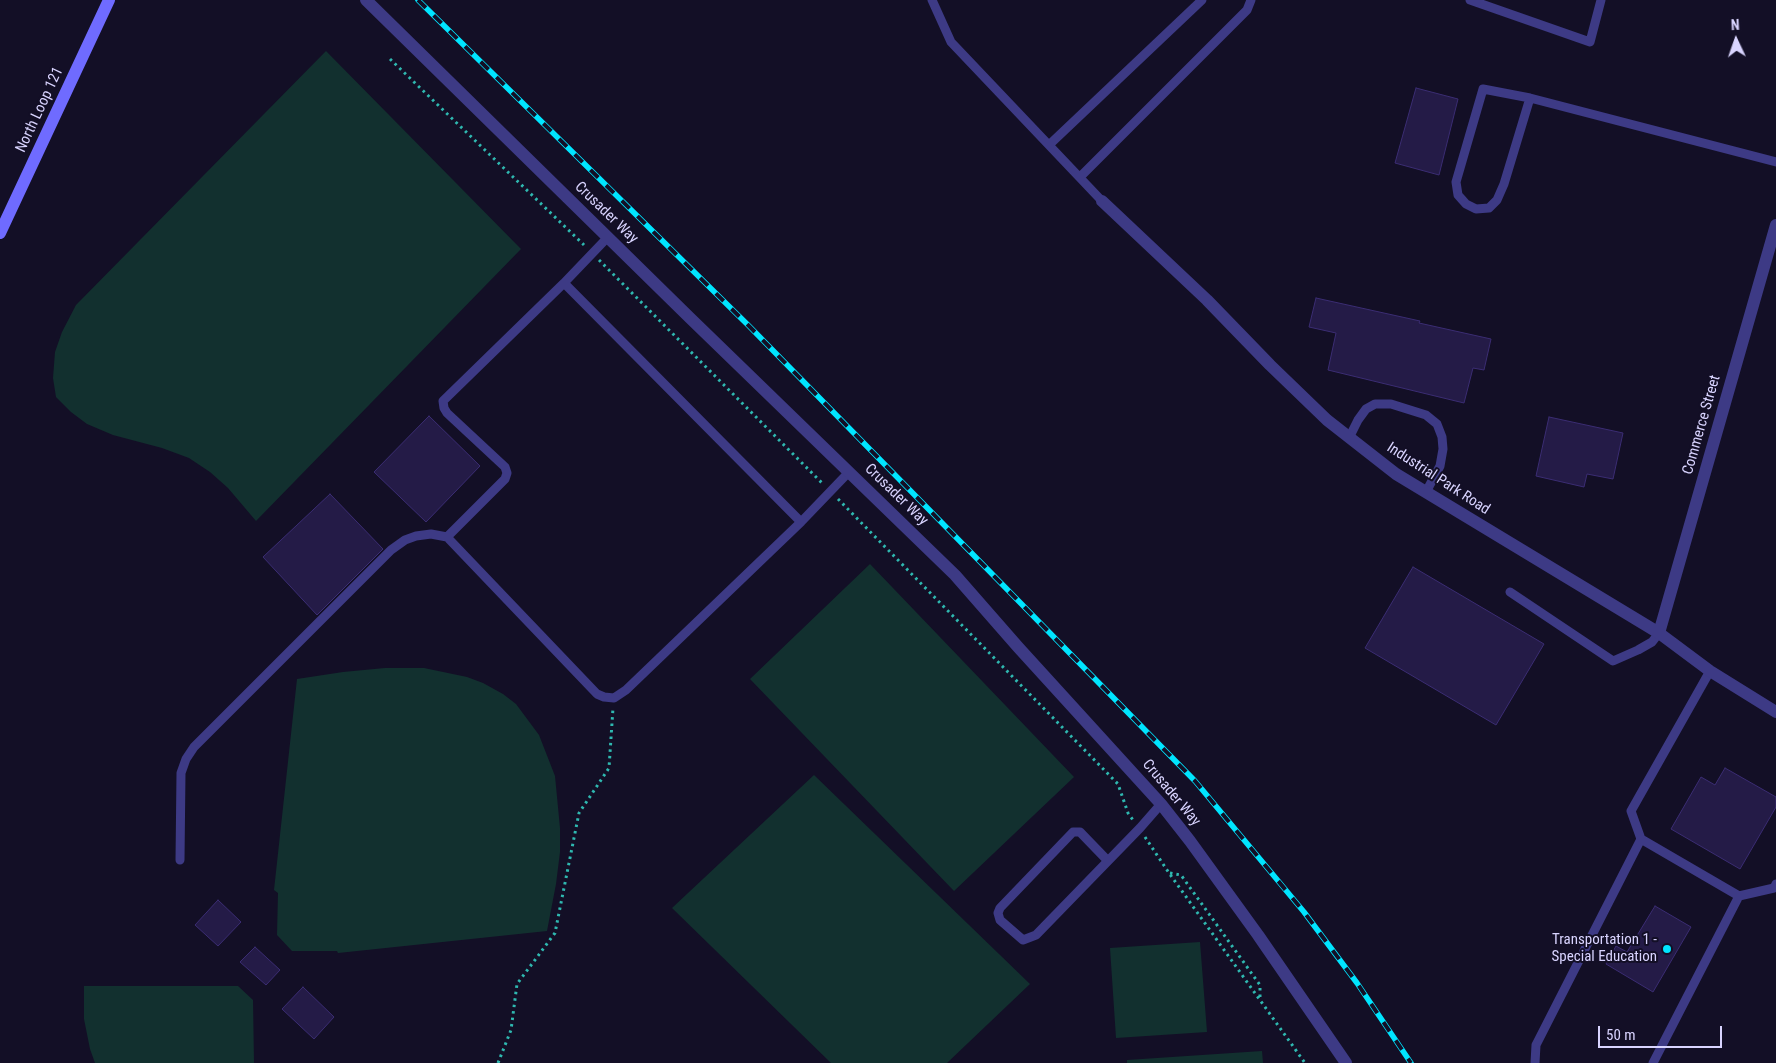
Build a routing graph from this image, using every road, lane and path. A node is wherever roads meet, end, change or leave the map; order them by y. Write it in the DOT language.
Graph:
graph roads {
  1 [pos="110,0"];
  2 [pos="366,0"];
  3 [pos="932,0"];
  4 [pos="1202,0"];
  5 [pos="1251,0"];
  6 [pos="1470,0"];
  7 [pos="1601,0"];
  8 [pos="390,59"];
  9 [pos="1530,98"];
  10 [pos="1049,145"];
  11 [pos="1776,162"];
  12 [pos="1080,178"];
  13 [pos="1102,201"];
  14 [pos="1776,224"];
  15 [pos="0,233"];
  16 [pos="608,237"];
  17 [pos="592,253"];
  18 [pos="564,283"];
  19 [pos="1349,438"];
  20 [pos="849,472"];
  21 [pos="830,492"];
  22 [pos="1426,492"];
  23 [pos="801,522"];
  24 [pos="446,537"];
  25 [pos="1510,592"];
  26 [pos="1659,634"];
  27 [pos="1710,671"];
  28 [pos="614,698"];
  29 [pos="1776,712"];
  30 [pos="1161,804"];
  31 [pos="1140,828"];
  32 [pos="1641,839"];
  33 [pos="180,860"];
  34 [pos="1108,861"];
  35 [pos="1169,873"];
  36 [pos="1776,884"];
  37 [pos="1739,896"];
  38 [pos="1260,999"];
  39 [pos="498,1063"];
  40 [pos="1305,1063"];
  41 [pos="1346,1063"];
  42 [pos="1535,1063"];
  43 [pos="1653,1063"];
  1 -- 15 [label="main road, North Loop 121"];
  2 -- 16 [label="street, Crusader Way"];
  3 -- 10 [label="lane"];
  4 -- 10 [label="lane"];
  5 -- 12 [label="lane"];
  6 -- 7 [label="lane"];
  8 -- 17 [label="path"];
  9 -- 9 [label="lane"];
  9 -- 11 [label="lane"];
  10 -- 12 [label="lane"];
  12 -- 13 [label="lane"];
  13 -- 19 [label="street, Industrial Park Road"];
  14 -- 26 [label="street, Commerce Street"];
  16 -- 17 [label="lane"];
  16 -- 20 [label="street, Crusader Way"];
  17 -- 18 [label="lane"];
  17 -- 21 [label="path"];
  18 -- 23 [label="lane"];
  18 -- 24 [label="lane"];
  19 -- 22 [label="street, Industrial Park Road"];
  19 -- 22 [label="lane"];
  20 -- 21 [label="lane"];
  20 -- 30 [label="street, Crusader Way"];
  21 -- 23 [label="lane"];
  21 -- 31 [label="path"];
  22 -- 26 [label="street, Industrial Park Road"];
  23 -- 28 [label="lane"];
  24 -- 28 [label="lane"];
  24 -- 33 [label="lane"];
  25 -- 26 [label="lane"];
  26 -- 27 [label="street, Industrial Park Road"];
  27 -- 29 [label="street, Industrial Park Road"];
  27 -- 32 [label="lane"];
  28 -- 39 [label="path"];
  30 -- 31 [label="lane"];
  30 -- 41 [label="street, Crusader Way"];
  31 -- 34 [label="lane"];
  31 -- 35 [label="path"];
  32 -- 37 [label="lane"];
  32 -- 42 [label="lane"];
  34 -- 34 [label="lane"];
  35 -- 38 [label="path"];
  35 -- 38 [label="path"];
  36 -- 37 [label="lane"];
  37 -- 43 [label="lane"];
  38 -- 40 [label="path"];
}
